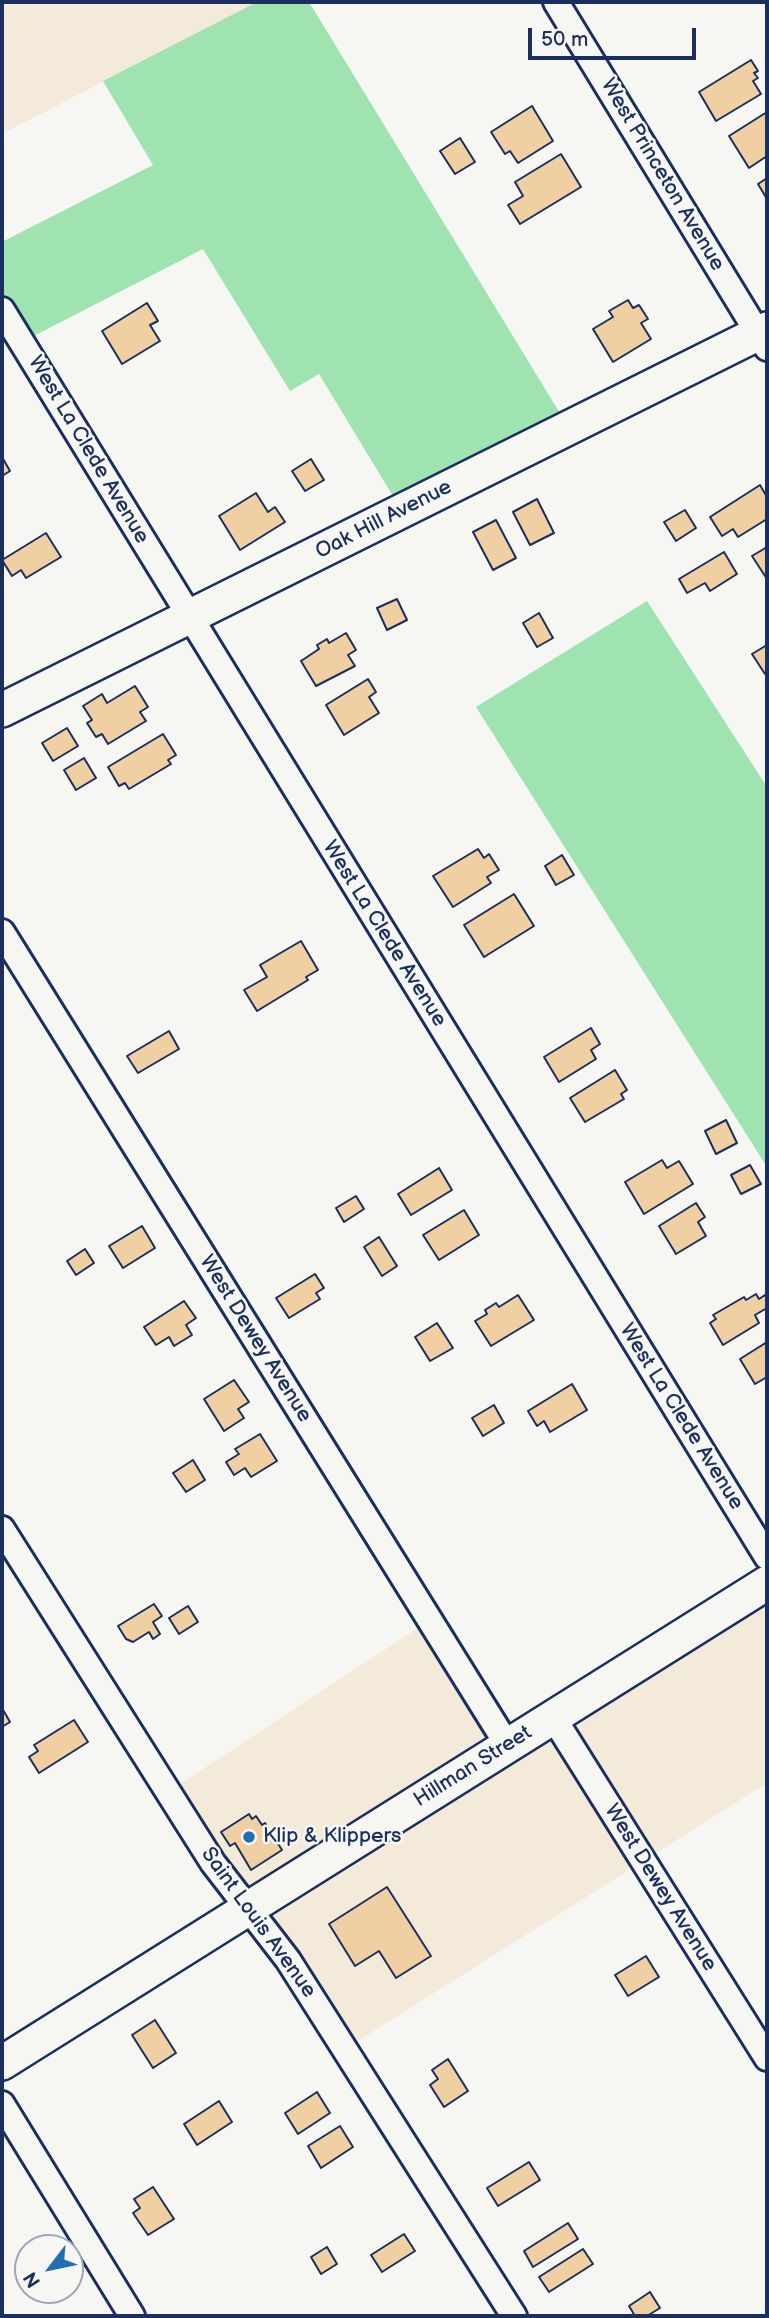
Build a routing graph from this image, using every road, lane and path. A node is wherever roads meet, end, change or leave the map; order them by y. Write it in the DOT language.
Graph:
graph roads {
  1 [pos="556,2"];
  2 [pos="2,310"];
  3 [pos="764,337"];
  4 [pos="190,616"];
  5 [pos="2,710"];
  6 [pos="2,932"];
  7 [pos="2,1529"];
  8 [pos="767,1557"];
  9 [pos="767,1583"];
  10 [pos="553,1717"];
  11 [pos="508,1746"];
  12 [pos="248,1909"];
  13 [pos="767,2058"];
  14 [pos="2,2063"];
  15 [pos="2,2104"];
  16 [pos="132,2316"];
  17 [pos="514,2316"];
  1 -- 3 [label="street, West Princeton Avenue"];
  2 -- 4 [label="street, West La Clede Avenue"];
  3 -- 4 [label="street, Oak Hill Avenue"];
  4 -- 5 [label="street, Oak Hill Avenue"];
  4 -- 8 [label="street, West La Clede Avenue"];
  6 -- 11 [label="street, West Dewey Avenue"];
  7 -- 12 [label="street, Saint Louis Avenue"];
  9 -- 10 [label="street, Hillman Street"];
  10 -- 11 [label="street, Hillman Street"];
  10 -- 13 [label="street, West Dewey Avenue"];
  11 -- 12 [label="street, Hillman Street"];
  12 -- 14 [label="street, Hillman Street"];
  12 -- 17 [label="street, Saint Louis Avenue"];
  15 -- 16 [label="street"];
}
